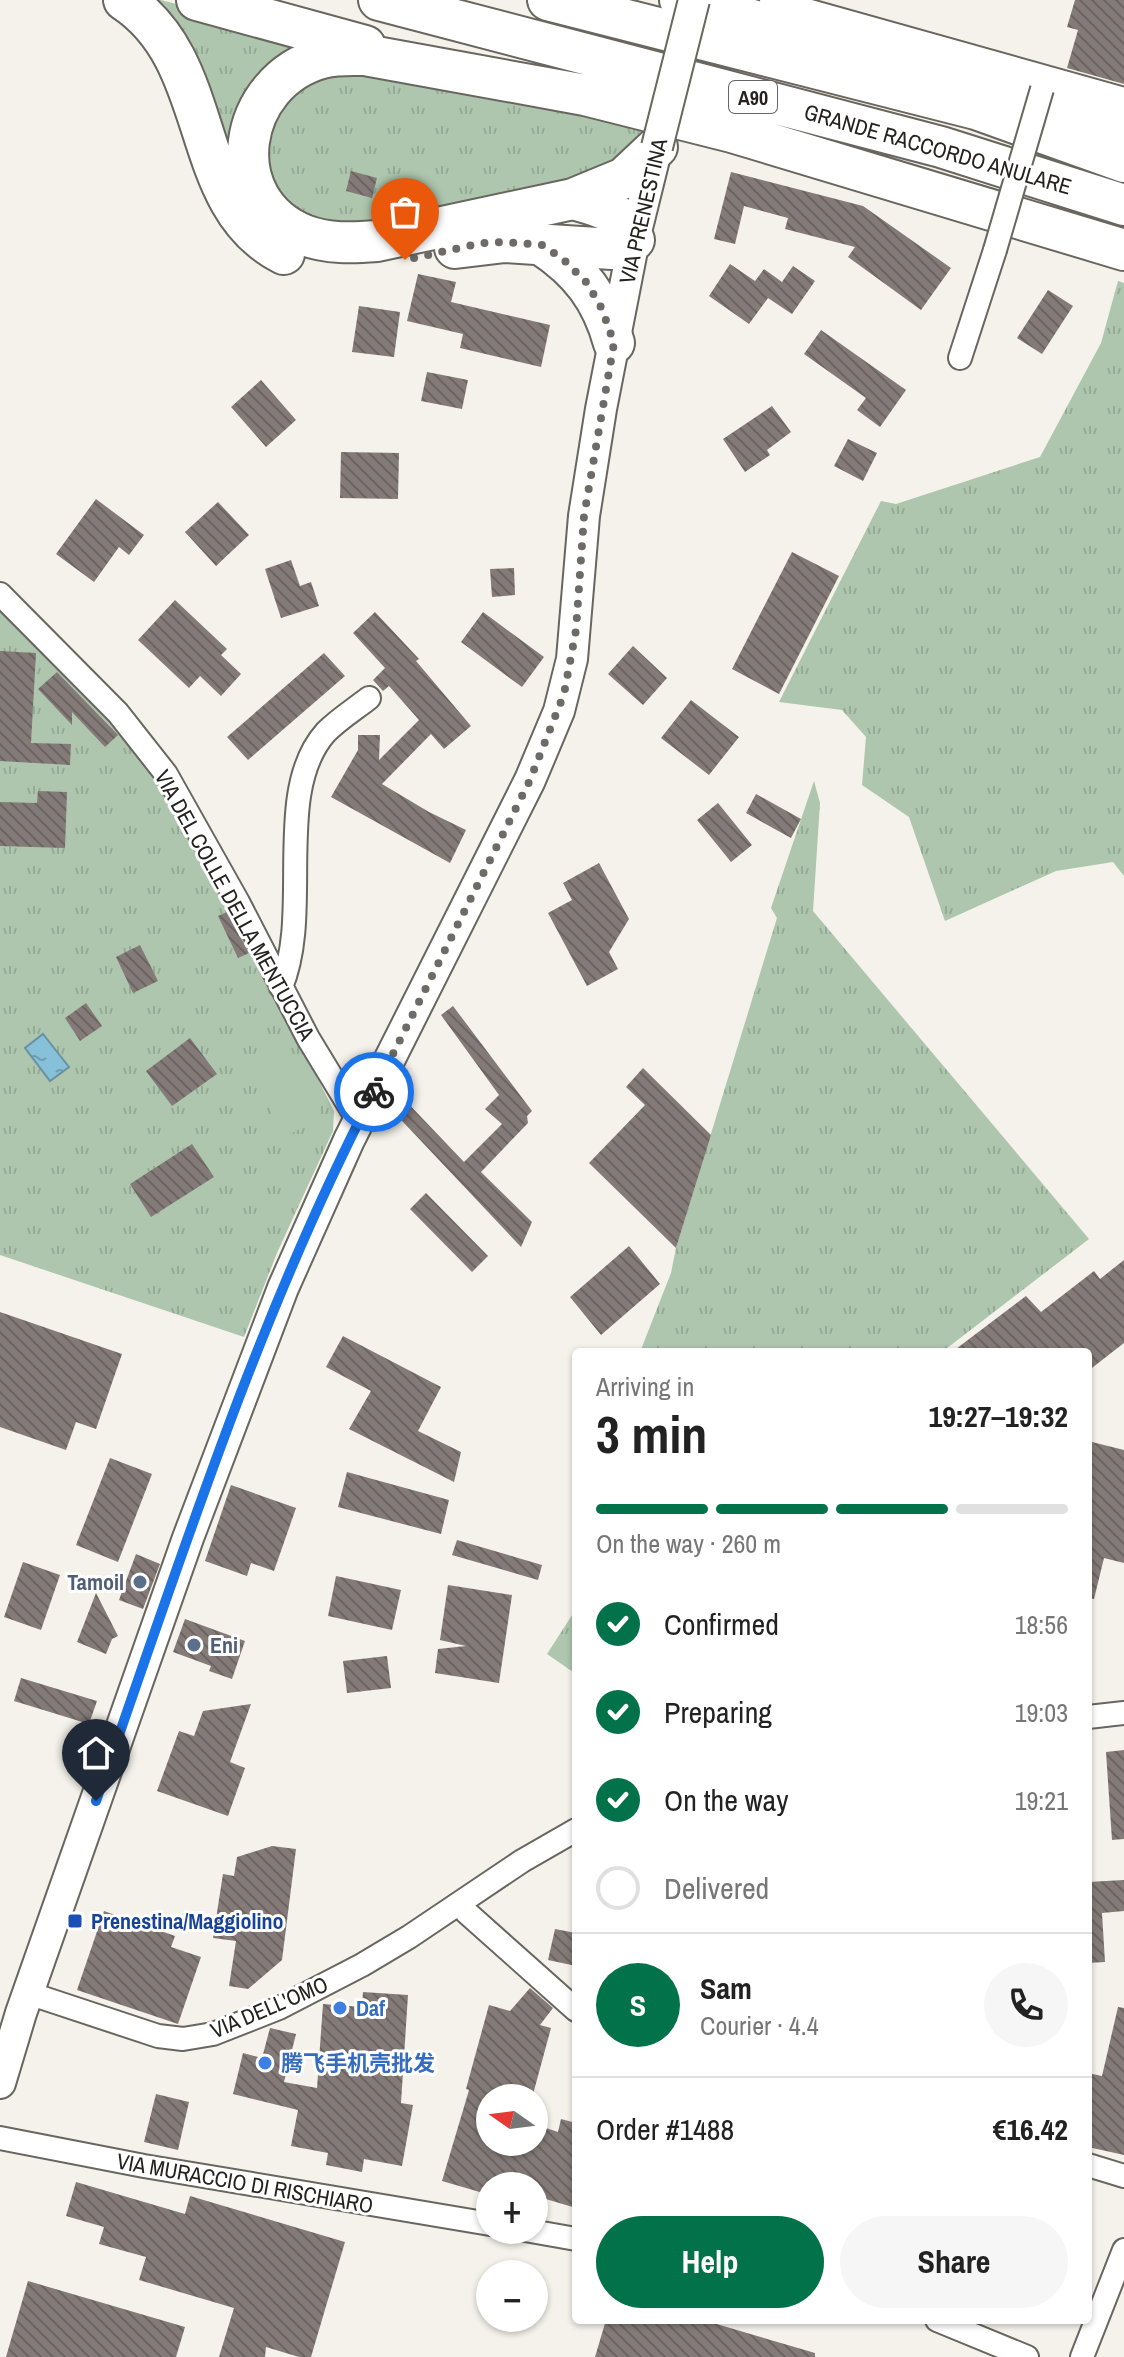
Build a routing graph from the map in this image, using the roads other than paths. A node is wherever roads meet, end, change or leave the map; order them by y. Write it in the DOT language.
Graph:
graph roads {
  1 [pos="124,0"];
  2 [pos="197,0"];
  3 [pos="379,0"];
  4 [pos="548,0"];
  5 [pos="680,0"];
  6 [pos="694,0"];
  7 [pos="771,0"];
  8 [pos="450,69"];
  9 [pos="1044,83"];
  10 [pos="1124,99"];
  11 [pos="1124,123"];
  12 [pos="657,147"];
  13 [pos="1124,162"];
  14 [pos="573,199"];
  15 [pos="1124,205"];
  16 [pos="634,240"];
  17 [pos="542,245"];
  18 [pos="1124,250"];
  19 [pos="614,343"];
  20 [pos="960,358"];
  21 [pos="0,594"];
  22 [pos="369,698"];
  23 [pos="281,987"];
  24 [pos="359,1122"];
  25 [pos="1124,1713"];
  26 [pos="1092,1717"];
  27 [pos="572,1832"];
  28 [pos="460,1903"];
  29 [pos="28,1993"];
  30 [pos="572,2006"];
  31 [pos="4,2051"];
  32 [pos="0,2083"];
  33 [pos="0,2138"];
  34 [pos="1092,2166"];
  35 [pos="1124,2176"];
  36 [pos="476,2222"];
  37 [pos="548,2234"];
  38 [pos="572,2238"];
  39 [pos="1124,2250"];
  40 [pos="947,2324"];
  41 [pos="1027,2357"];
  42 [pos="1082,2357"];
  1 -- 17 [label="highway"];
  2 -- 8 [label="highway"];
  3 -- 15 [label="highway, GRANDE RACCORDO ANULARE / A90"];
  4 -- 13 [label="highway, GRANDE RACCORDO ANULARE / A90"];
  5 -- 11 [label="highway"];
  6 -- 12 [label="main road, VIA PRENESTINA, bridge"];
  7 -- 9 [label="street"];
  8 -- 14 [label="highway"];
  8 -- 18 [label="highway"];
  9 -- 10 [label="street"];
  9 -- 20 [label="street, bridge"];
  12 -- 14 [label="highway"];
  12 -- 16 [label="main road, VIA PRENESTINA"];
  14 -- 16 [label="highway"];
  16 -- 17 [label="highway"];
  16 -- 19 [label="main road, VIA PRENESTINA"];
  17 -- 19 [label="highway"];
  19 -- 24 [label="main road, VIA PRENESTINA"];
  21 -- 23 [label="street, VIA DEL COLLE DELLA MENTUCCIA"];
  22 -- 23 [label="street"];
  23 -- 24 [label="street, VIA DEL COLLE DELLA MENTUCCIA"];
  24 -- 29 [label="main road, VIA PRENESTINA"];
  25 -- 26 [label="street"];
  27 -- 28 [label="street, VIA DELL'OMO"];
  28 -- 29 [label="street, VIA DELL'OMO"];
  28 -- 30 [label="street"];
  29 -- 31 [label="main road, VIA PRENESTINA"];
  31 -- 32 [label="main road, VIA PRENESTINA"];
  33 -- 36 [label="street, VIA MURACCIO DI RISCHIARO"];
  34 -- 35 [label="street"];
  37 -- 38 [label="street"];
  39 -- 42 [label="street"];
  40 -- 41 [label="street"];
}
